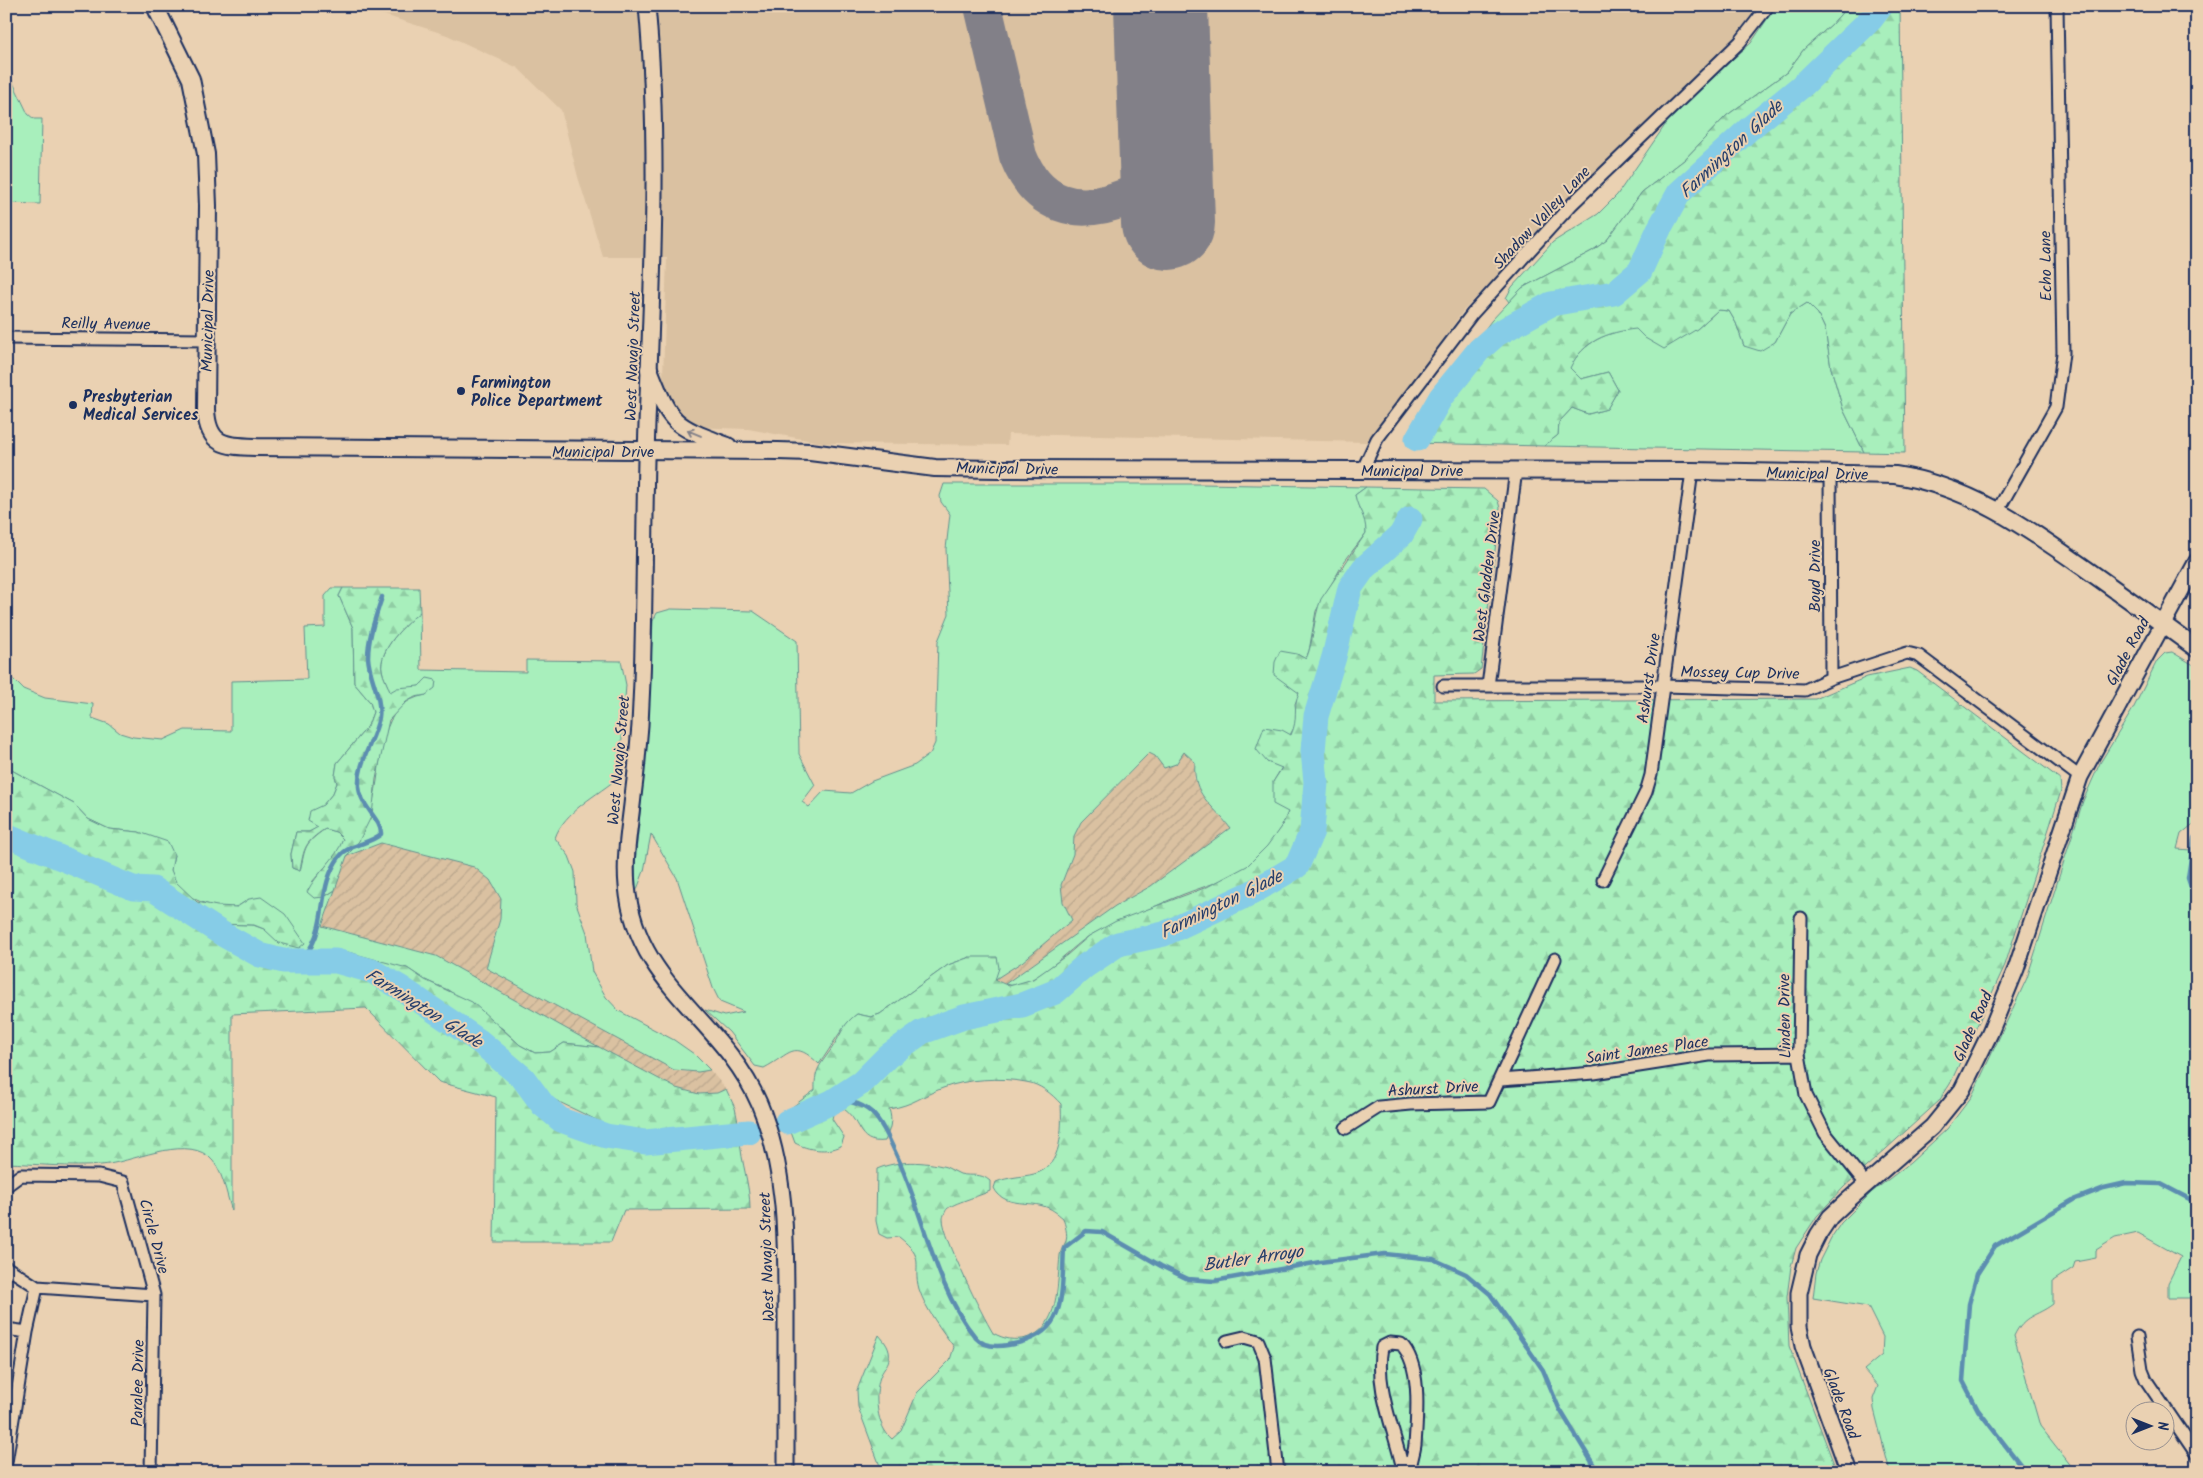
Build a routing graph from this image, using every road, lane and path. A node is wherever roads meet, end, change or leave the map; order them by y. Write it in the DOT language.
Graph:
graph roads {
  1 [pos="155,6"];
  2 [pos="647,6"];
  3 [pos="1768,6"];
  4 [pos="2057,6"];
  5 [pos="6,338"];
  6 [pos="206,340"];
  7 [pos="650,369"];
  8 [pos="740,450"];
  9 [pos="647,451"];
  10 [pos="1362,470"];
  11 [pos="1516,470"];
  12 [pos="1692,471"];
  13 [pos="1830,473"];
  14 [pos="1998,510"];
  15 [pos="2197,561"];
  16 [pos="2162,623"];
  17 [pos="2197,649"];
  18 [pos="1831,678"];
  19 [pos="1443,686"];
  20 [pos="1488,686"];
  21 [pos="1664,686"];
  22 [pos="2080,777"];
  23 [pos="1602,880"];
  24 [pos="1800,918"];
  25 [pos="1555,959"];
  26 [pos="1799,1054"];
  27 [pos="1500,1080"];
  28 [pos="1346,1128"];
  29 [pos="1866,1184"];
  30 [pos="6,1186"];
  31 [pos="6,1267"];
  32 [pos="37,1287"];
  33 [pos="154,1295"];
  34 [pos="6,1329"];
  35 [pos="27,1332"];
  36 [pos="2137,1337"];
  37 [pos="1227,1340"];
  38 [pos="2197,1455"];
  39 [pos="6,1462"];
  40 [pos="1410,1467"];
  41 [pos="152,1472"];
  42 [pos="786,1472"];
  43 [pos="1278,1472"];
  44 [pos="1850,1472"];
  1 -- 6 [label="main road, Municipal Drive"];
  2 -- 7 [label="street, West Navajo Street"];
  3 -- 10 [label="street, Shadow Valley Lane"];
  4 -- 14 [label="street, Echo Lane"];
  5 -- 6 [label="street, Reilly Avenue"];
  6 -- 9 [label="main road, Municipal Drive"];
  8 -- 7 [label="main road, one-way"];
  7 -- 9 [label="street, West Navajo Street"];
  8 -- 9 [label="main road, Municipal Drive"];
  8 -- 10 [label="main road, Municipal Drive"];
  9 -- 42 [label="street, West Navajo Street"];
  10 -- 11 [label="main road, Municipal Drive"];
  11 -- 12 [label="main road, Municipal Drive"];
  11 -- 20 [label="street, West Gladden Drive"];
  12 -- 13 [label="main road, Municipal Drive"];
  12 -- 21 [label="street, Ashurst Drive"];
  13 -- 14 [label="main road, Municipal Drive"];
  13 -- 18 [label="street, Boyd Drive"];
  14 -- 16 [label="main road, Municipal Drive"];
  15 -- 16 [label="street, Glade Road"];
  16 -- 17 [label="main road, Municipal Drive"];
  16 -- 22 [label="street, Glade Road"];
  18 -- 21 [label="street, Mossey Cup Drive"];
  18 -- 22 [label="street, Mossey Cup Drive"];
  19 -- 20 [label="street, Mossey Cup Drive"];
  20 -- 21 [label="street, Mossey Cup Drive"];
  21 -- 23 [label="street, Ashurst Drive"];
  22 -- 29 [label="street, Glade Road"];
  24 -- 26 [label="street, Linden Drive"];
  25 -- 27 [label="street, Ashurst Drive"];
  26 -- 27 [label="street, Saint James Place"];
  26 -- 29 [label="street, Linden Drive"];
  27 -- 28 [label="street, Ashurst Drive"];
  29 -- 44 [label="street, Glade Road"];
  30 -- 33 [label="street, Circle Drive"];
  31 -- 32 [label="street, Circle Drive"];
  32 -- 33 [label="street, Circle Drive"];
  32 -- 35 [label="street"];
  33 -- 41 [label="street, Paralee Drive"];
  34 -- 35 [label="street"];
  35 -- 39 [label="street"];
  36 -- 38 [label="street"];
  37 -- 43 [label="street"];
  40 -- 40 [label="street"];
}
